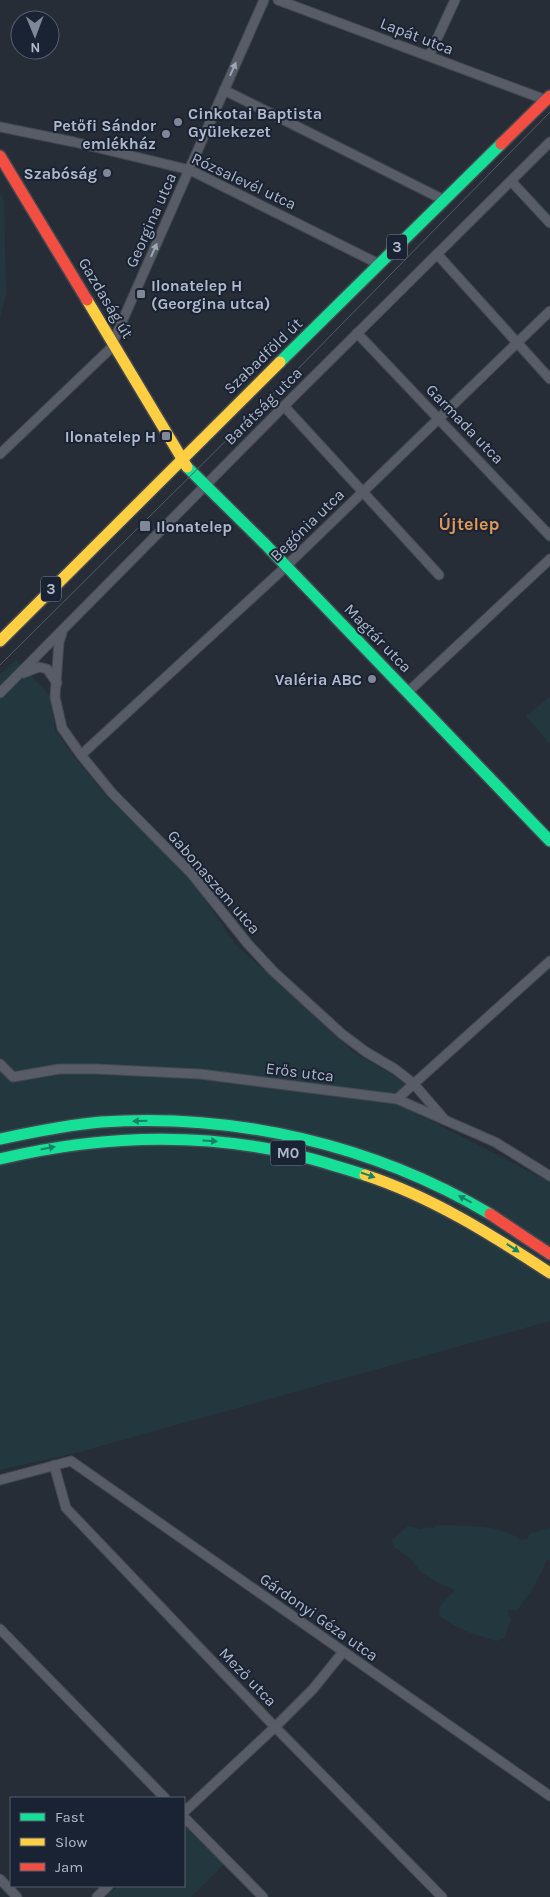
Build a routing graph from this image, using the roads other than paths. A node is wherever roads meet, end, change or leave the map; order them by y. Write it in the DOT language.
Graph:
graph roads {
  1 [pos="264,0"];
  2 [pos="278,0"];
  3 [pos="455,0"];
  4 [pos="429,56"];
  5 [pos="224,90"];
  6 [pos="548,98"];
  7 [pos="0,127"];
  8 [pos="550,142"];
  9 [pos="0,156"];
  10 [pos="190,170"];
  11 [pos="511,181"];
  12 [pos="444,200"];
  13 [pos="550,224"];
  14 [pos="437,254"];
  15 [pos="379,264"];
  16 [pos="550,311"];
  17 [pos="357,333"];
  18 [pos="113,342"];
  19 [pos="517,343"];
  20 [pos="550,379"];
  21 [pos="284,406"];
  22 [pos="438,418"];
  23 [pos="0,454"];
  24 [pos="182,458"];
  25 [pos="207,485"];
  26 [pos="362,492"];
  27 [pos="550,536"];
  28 [pos="550,559"];
  29 [pos="285,566"];
  30 [pos="439,575"];
  31 [pos="63,630"];
  32 [pos="1,637"];
  33 [pos="18,676"];
  34 [pos="57,684"];
  35 [pos="408,692"];
  36 [pos="0,693"];
  37 [pos="81,755"];
  38 [pos="550,841"];
  39 [pos="550,961"];
  40 [pos="0,1064"];
  41 [pos="413,1083"];
  42 [pos="397,1099"];
  43 [pos="445,1120"];
  44 [pos="0,1139"];
  45 [pos="0,1159"];
  46 [pos="550,1176"];
  47 [pos="550,1254"];
  48 [pos="550,1273"];
  49 [pos="54,1465"];
  50 [pos="0,1480"];
  51 [pos="0,1629"];
  52 [pos="342,1652"];
  53 [pos="275,1727"];
  54 [pos="550,1796"];
  55 [pos="165,1797"];
  56 [pos="185,1811"];
  57 [pos="185,1818"];
  58 [pos="0,1879"];
  59 [pos="107,1887"];
  60 [pos="17,1897"];
  61 [pos="97,1897"];
  62 [pos="263,1897"];
  63 [pos="442,1897"];
  5 -- 1 [label="street, Georgina utca, one-way"];
  2 -- 4 [label="street, Lapát utca"];
  3 -- 4 [label="street"];
  4 -- 6 [label="street, Lapát utca"];
  5 -- 10 [label="street, Georgina utca"];
  5 -- 12 [label="street"];
  6 -- 12 [label="main road, Szabadföld út / 3"];
  7 -- 10 [label="street, Rózsalevél utca"];
  8 -- 11 [label="street, Barátság utca"];
  9 -- 18 [label="main road, Gazdaság út"];
  10 -- 15 [label="street, Rózsalevél utca"];
  18 -- 10 [label="street, Georgina utca, one-way"];
  11 -- 13 [label="street"];
  11 -- 14 [label="street, Barátság utca"];
  12 -- 15 [label="main road, Szabadföld út / 3"];
  14 -- 17 [label="street, Barátság utca"];
  14 -- 19 [label="street"];
  15 -- 24 [label="main road, Szabadföld út / 3"];
  16 -- 19 [label="street, Begónia utca"];
  17 -- 21 [label="street, Barátság utca"];
  17 -- 22 [label="street, Garmada utca"];
  18 -- 23 [label="street, Georgina utca"];
  18 -- 24 [label="main road, Gazdaság út"];
  19 -- 20 [label="street"];
  19 -- 22 [label="street, Begónia utca"];
  21 -- 25 [label="street, Barátság utca"];
  21 -- 26 [label="street"];
  22 -- 26 [label="street, Begónia utca"];
  22 -- 27 [label="street, Garmada utca"];
  24 -- 25 [label="main road, Magtár utca"];
  24 -- 32 [label="main road, Szabadföld út / 3"];
  25 -- 29 [label="main road, Magtár utca"];
  25 -- 31 [label="street, Barátság utca"];
  26 -- 29 [label="street, Begónia utca"];
  26 -- 30 [label="street"];
  28 -- 35 [label="street"];
  29 -- 35 [label="main road, Magtár utca"];
  29 -- 37 [label="street, Begónia utca"];
  31 -- 33 [label="street, Barátság utca"];
  31 -- 34 [label="street, Gabonaszem utca"];
  33 -- 34 [label="street"];
  33 -- 36 [label="street, Barátság utca"];
  34 -- 37 [label="street, Gabonaszem utca"];
  35 -- 38 [label="main road, Magtár utca"];
  37 -- 41 [label="street, Gabonaszem utca"];
  39 -- 41 [label="street"];
  40 -- 42 [label="street, Erős utca"];
  41 -- 42 [label="street"];
  41 -- 43 [label="street, Gabonaszem utca"];
  42 -- 43 [label="street"];
  43 -- 46 [label="street"];
  47 -- 44 [label="main road, M0, one-way"];
  45 -- 48 [label="main road, M0, one-way"];
  49 -- 50 [label="street"];
  49 -- 52 [label="street, Gárdonyi Géza utca"];
  49 -- 53 [label="street, Mező utca"];
  51 -- 55 [label="street"];
  52 -- 53 [label="street"];
  52 -- 54 [label="street, Gárdonyi Géza utca"];
  53 -- 56 [label="street"];
  53 -- 63 [label="street, Mező utca"];
  57 -- 62 [label="street"];
  58 -- 60 [label="street"];
  59 -- 61 [label="street"];
}
